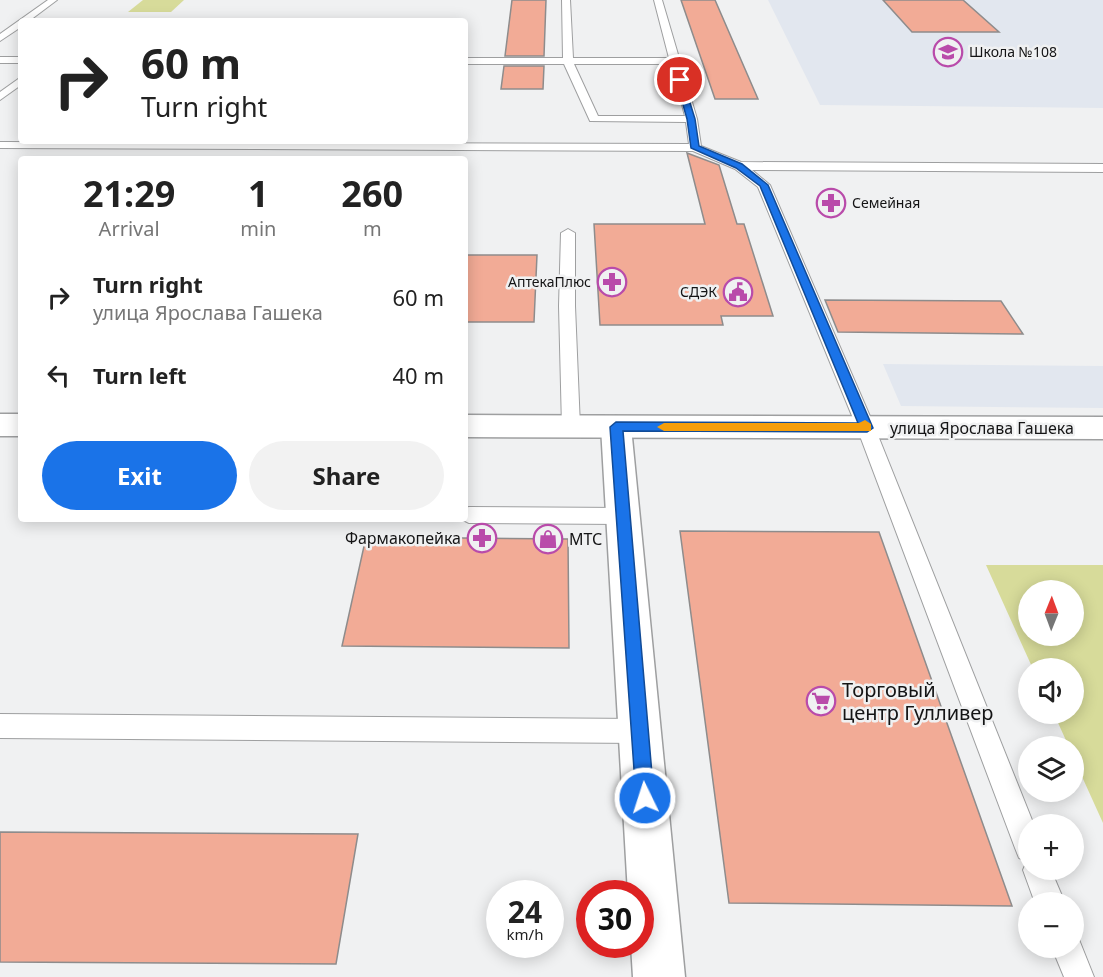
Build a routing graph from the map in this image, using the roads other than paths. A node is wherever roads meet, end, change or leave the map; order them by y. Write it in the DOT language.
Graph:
graph roads {
  1 [pos="53,0"];
  2 [pos="566,0"];
  3 [pos="658,0"];
  4 [pos="28,18"];
  5 [pos="18,25"];
  6 [pos="0,38"];
  7 [pos="0,60"];
  8 [pos="18,60"];
  9 [pos="468,61"];
  10 [pos="568,61"];
  11 [pos="674,61"];
  12 [pos="18,83"];
  13 [pos="0,98"];
  14 [pos="691,119"];
  15 [pos="600,132"];
  16 [pos="468,135"];
  17 [pos="46,144"];
  18 [pos="0,145"];
  19 [pos="695,148"];
  20 [pos="739,166"];
  21 [pos="1103,168"];
  22 [pos="568,233"];
  23 [pos="0,425"];
  24 [pos="18,425"];
  25 [pos="468,426"];
  26 [pos="570,427"];
  27 [pos="616,427"];
  28 [pos="867,428"];
  29 [pos="1103,428"];
  30 [pos="469,514"];
  31 [pos="623,516"];
  32 [pos="0,726"];
  33 [pos="640,731"];
  34 [pos="1018,819"];
  35 [pos="1071,958"];
  36 [pos="659,977"];
  37 [pos="1079,977"];
  1 -- 4 [label="lane"];
  2 -- 10 [label="lane"];
  3 -- 11 [label="lane"];
  5 -- 6 [label="lane"];
  7 -- 8 [label="lane"];
  9 -- 10 [label="lane"];
  10 -- 11 [label="lane"];
  10 -- 15 [label="lane"];
  11 -- 14 [label="lane"];
  12 -- 13 [label="lane"];
  14 -- 15 [label="lane"];
  14 -- 19 [label="lane"];
  15 -- 16 [label="lane"];
  15 -- 19 [label="lane"];
  17 -- 18 [label="lane"];
  19 -- 20 [label="lane"];
  20 -- 21 [label="lane"];
  20 -- 28 [label="lane"];
  22 -- 26 [label="lane"];
  23 -- 24 [label="main road"];
  25 -- 26 [label="main road, улица Ярослава Гашека"];
  26 -- 27 [label="main road, улица Ярослава Гашека"];
  27 -- 28 [label="main road, улица Ярослава Гашека"];
  27 -- 31 [label="main road"];
  28 -- 29 [label="main road, улица Ярослава Гашека"];
  28 -- 34 [label="lane"];
  30 -- 31 [label="lane"];
  31 -- 33 [label="main road"];
  32 -- 33 [label="lane"];
  33 -- 36 [label="main road"];
  35 -- 37 [label="lane"];
}
